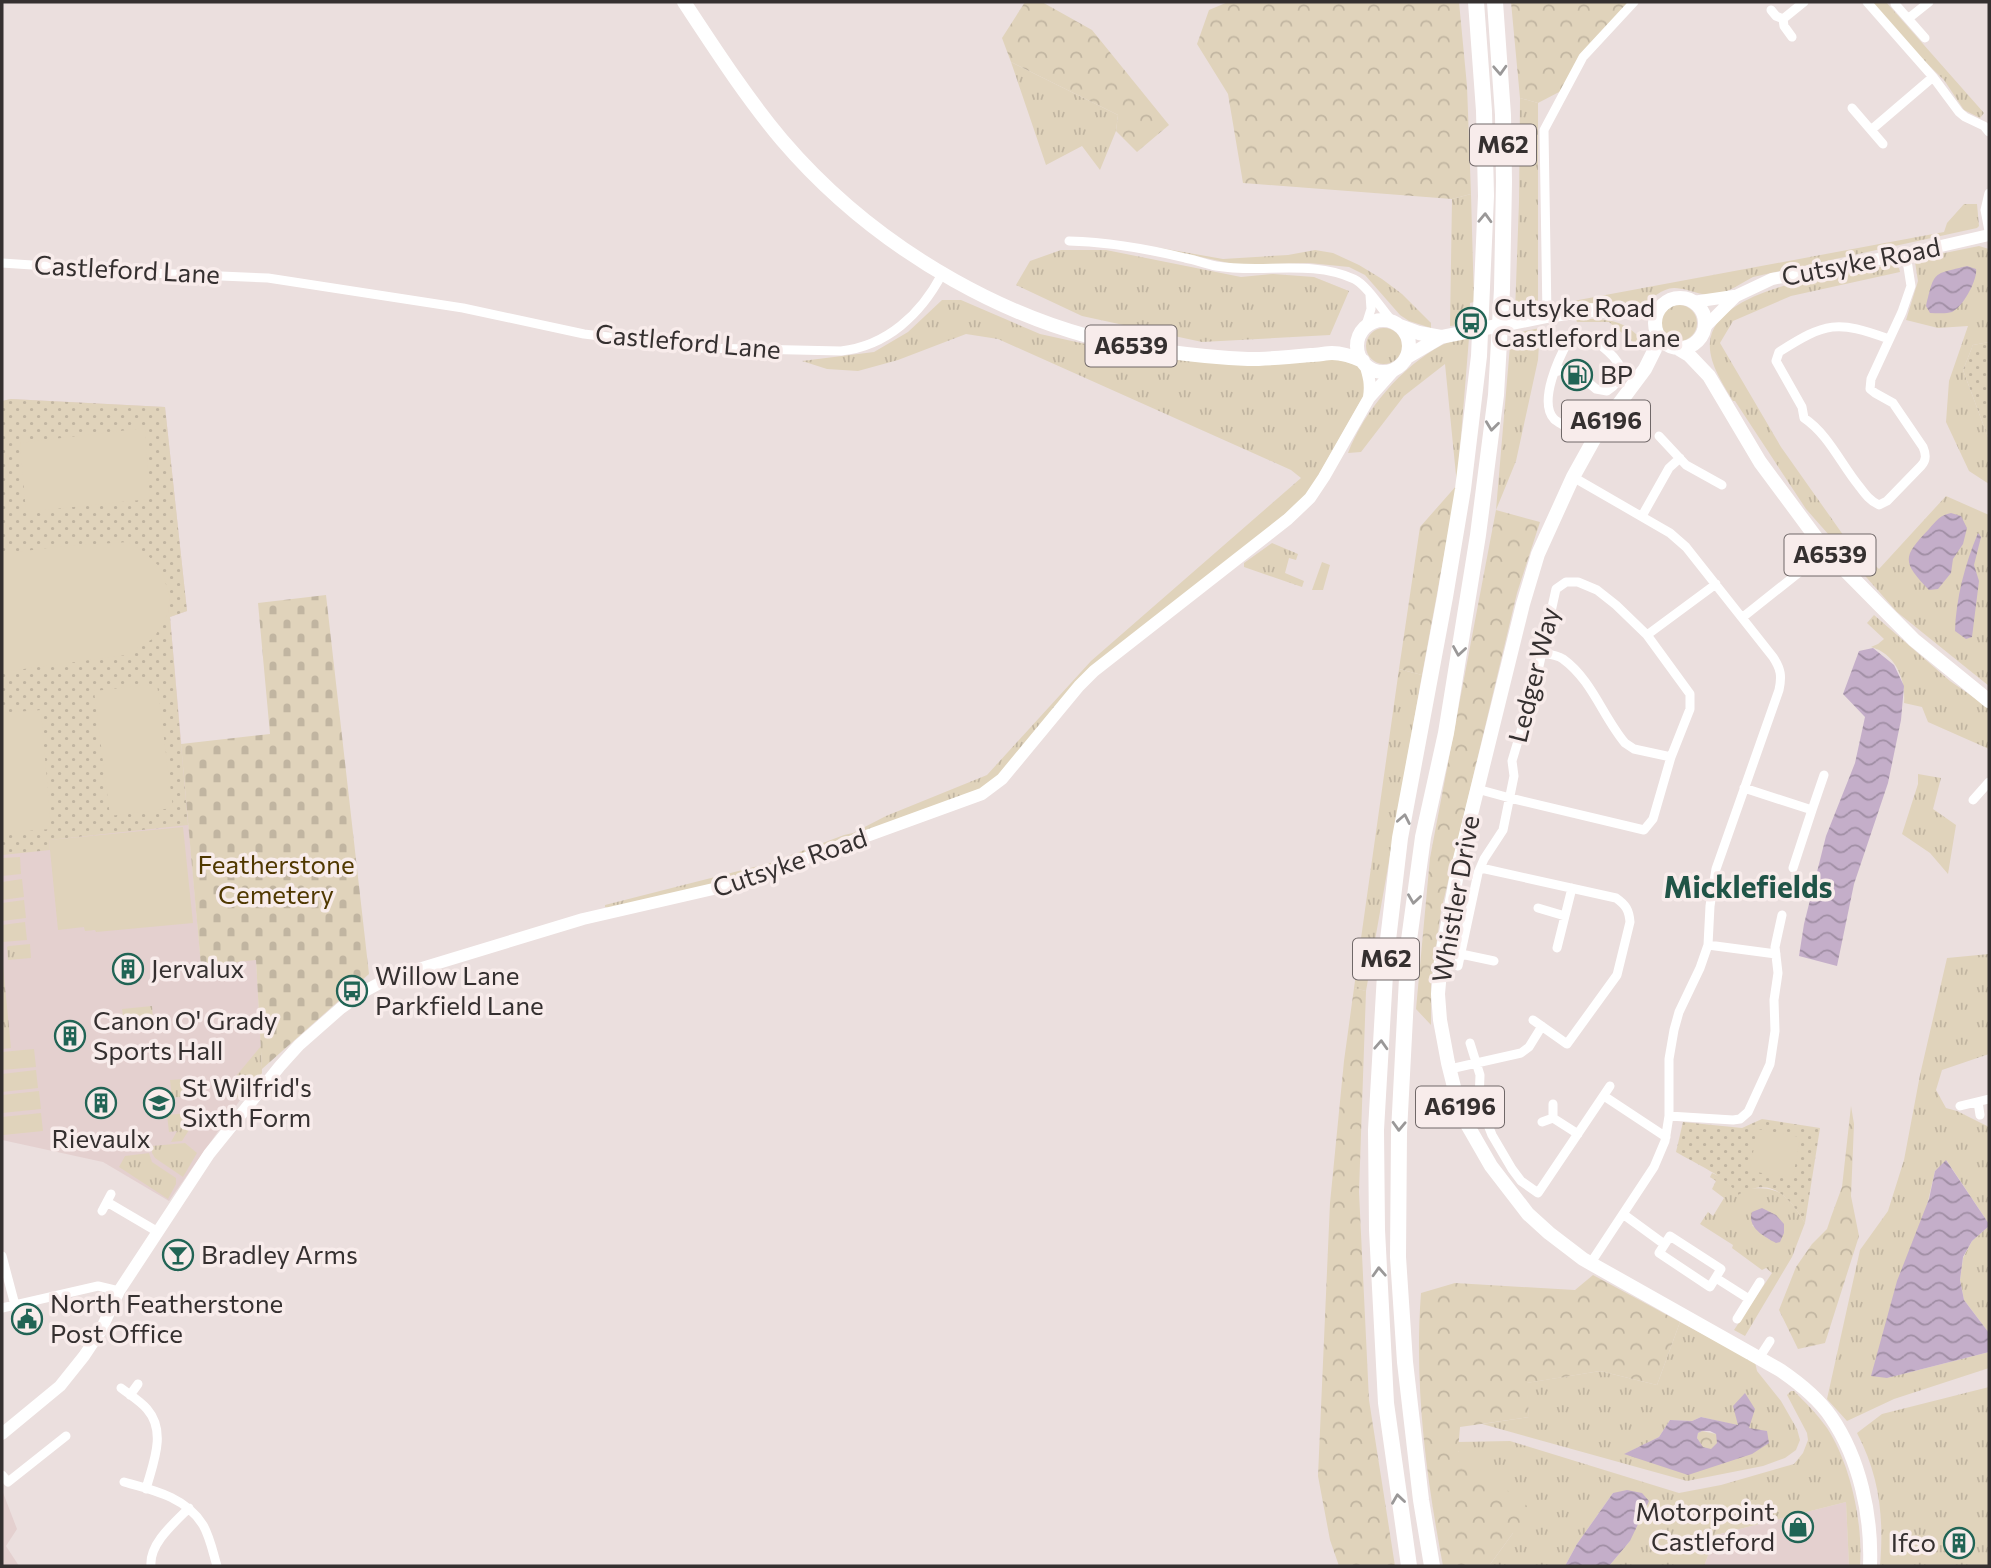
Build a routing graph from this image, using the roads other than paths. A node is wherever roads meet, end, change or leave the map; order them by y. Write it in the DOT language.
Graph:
graph roads {
  1 [pos="684,2"];
  2 [pos="1476,2"];
  3 [pos="1495,2"];
  4 [pos="1634,2"];
  5 [pos="1804,2"];
  6 [pos="1867,2"];
  7 [pos="1929,2"];
  8 [pos="1895,4"];
  9 [pos="1771,10"];
  10 [pos="1909,18"];
  11 [pos="1783,19"];
  12 [pos="1791,37"];
  13 [pos="1925,38"];
  14 [pos="1933,77"];
  15 [pos="1852,108"];
  16 [pos="1989,116"];
  17 [pos="1987,129"];
  18 [pos="1871,130"];
  19 [pos="1883,144"];
  20 [pos="1989,193"];
  21 [pos="1989,233"];
  22 [pos="1069,241"];
  23 [pos="1906,254"];
  24 [pos="2,263"];
  25 [pos="942,274"];
  26 [pos="1370,295"];
  27 [pos="1736,296"];
  28 [pos="1693,302"];
  29 [pos="1658,310"];
  30 [pos="1615,311"];
  31 [pos="1547,316"];
  32 [pos="1397,324"];
  33 [pos="1363,331"];
  34 [pos="1702,333"];
  35 [pos="1657,334"];
  36 [pos="1441,337"];
  37 [pos="1889,339"];
  38 [pos="1678,348"];
  39 [pos="1333,353"];
  40 [pos="1407,357"];
  41 [pos="1364,363"];
  42 [pos="1395,369"];
  43 [pos="1645,369"];
  44 [pos="1555,372"];
  45 [pos="1709,376"];
  46 [pos="1369,398"];
  47 [pos="1660,436"];
  48 [pos="1593,441"];
  49 [pos="1680,458"];
  50 [pos="1573,477"];
  51 [pos="1723,485"];
  52 [pos="1642,516"];
  53 [pos="1826,551"];
  54 [pos="1716,584"];
  55 [pos="1743,617"];
  56 [pos="1647,635"];
  57 [pos="1542,653"];
  58 [pos="1989,701"];
  59 [pos="1671,758"];
  60 [pos="1824,775"];
  61 [pos="1989,782"];
  62 [pos="1744,788"];
  63 [pos="1477,789"];
  64 [pos="1510,798"];
  65 [pos="1973,800"];
  66 [pos="1812,810"];
  67 [pos="1481,868"];
  68 [pos="1793,868"];
  69 [pos="1572,888"];
  70 [pos="1538,908"];
  71 [pos="1782,915"];
  72 [pos="1565,916"];
  73 [pos="1709,944"];
  74 [pos="1557,948"];
  75 [pos="1461,954"];
  76 [pos="1776,954"];
  77 [pos="1494,961"];
  78 [pos="1458,966"];
  79 [pos="1533,1020"];
  80 [pos="1542,1026"];
  81 [pos="1470,1043"];
  82 [pos="1477,1063"];
  83 [pos="1450,1069"];
  84 [pos="1610,1086"];
  85 [pos="1604,1096"];
  86 [pos="1989,1099"];
  87 [pos="1978,1102"];
  88 [pos="1553,1104"];
  89 [pos="1960,1106"];
  90 [pos="1980,1115"];
  91 [pos="1669,1116"];
  92 [pos="1553,1118"];
  93 [pos="1542,1122"];
  94 [pos="1578,1134"];
  95 [pos="1666,1137"];
  96 [pos="107,1202"];
  97 [pos="1623,1214"];
  98 [pos="158,1232"];
  99 [pos="1664,1244"];
  100 [pos="2,1256"];
  101 [pos="1590,1264"];
  102 [pos="1716,1278"];
  103 [pos="1760,1282"];
  104 [pos="119,1291"];
  105 [pos="1749,1299"];
  106 [pos="15,1305"];
  107 [pos="2,1308"];
  108 [pos="1737,1319"];
  109 [pos="1770,1341"];
  110 [pos="1759,1357"];
  111 [pos="138,1384"];
  112 [pos="121,1388"];
  113 [pos="130,1395"];
  114 [pos="2,1434"];
  115 [pos="66,1436"];
  116 [pos="2,1475"];
  117 [pos="124,1482"];
  118 [pos="146,1489"];
  119 [pos="189,1508"];
  120 [pos="151,1566"];
  121 [pos="217,1566"];
  122 [pos="1409,1566"];
  123 [pos="1432,1566"];
  124 [pos="1870,1566"];
  1 -- 25 [label="main road, A6539"];
  122 -- 2 [label="highway, M62, one-way"];
  3 -- 123 [label="highway, M62, one-way"];
  4 -- 31 [label="street"];
  5 -- 11 [label="street"];
  6 -- 14 [label="street"];
  7 -- 10 [label="street"];
  8 -- 10 [label="street"];
  9 -- 11 [label="street"];
  10 -- 13 [label="street"];
  11 -- 12 [label="street"];
  14 -- 17 [label="street"];
  14 -- 18 [label="street"];
  15 -- 18 [label="street"];
  16 -- 17 [label="street"];
  18 -- 19 [label="street"];
  20 -- 21 [label="street"];
  21 -- 23 [label="main road, Cutsyke Road"];
  22 -- 26 [label="street"];
  23 -- 27 [label="main road, Cutsyke Road"];
  23 -- 37 [label="street"];
  24 -- 25 [label="street, Castleford Lane"];
  25 -- 39 [label="main road, A6539"];
  26 -- 32 [label="street"];
  26 -- 33 [label="street"];
  27 -- 28 [label="main road, Cutsyke Road"];
  27 -- 34 [label="main road, Cutsyke Road"];
  28 -- 29 [label="main road"];
  28 -- 34 [label="main road"];
  29 -- 30 [label="main road"];
  29 -- 35 [label="main road"];
  30 -- 31 [label="main road"];
  30 -- 35 [label="main road"];
  31 -- 36 [label="main road"];
  32 -- 33 [label="main road"];
  32 -- 36 [label="main road"];
  32 -- 40 [label="main road"];
  33 -- 39 [label="main road"];
  33 -- 41 [label="main road"];
  34 -- 38 [label="main road"];
  34 -- 45 [label="main road, A6539"];
  35 -- 38 [label="main road"];
  35 -- 43 [label="main road, Whistler Drive / A6196"];
  36 -- 40 [label="main road"];
  37 -- 37 [label="street"];
  38 -- 43 [label="main road, Whistler Drive / A6196"];
  38 -- 45 [label="main road, A6539"];
  39 -- 41 [label="main road, A6539"];
  40 -- 42 [label="main road"];
  41 -- 42 [label="main road"];
  41 -- 46 [label="main road"];
  42 -- 46 [label="main road, Cutsyke Road"];
  43 -- 48 [label="main road, Whistler Drive / A6196"];
  44 -- 44 [label="street"];
  44 -- 48 [label="street"];
  45 -- 53 [label="main road, A6539"];
  46 -- 98 [label="main road, Cutsyke Road"];
  47 -- 49 [label="street"];
  48 -- 50 [label="main road, Whistler Drive / A6196"];
  49 -- 51 [label="street"];
  49 -- 52 [label="street"];
  50 -- 52 [label="street"];
  50 -- 63 [label="main road, Whistler Drive / A6196"];
  52 -- 54 [label="street"];
  53 -- 55 [label="street"];
  53 -- 58 [label="main road, A6539"];
  54 -- 55 [label="street"];
  54 -- 56 [label="street"];
  55 -- 62 [label="street"];
  56 -- 57 [label="street, Ledger Way"];
  56 -- 59 [label="street, Ledger Way"];
  57 -- 59 [label="street"];
  57 -- 64 [label="street, Ledger Way"];
  59 -- 64 [label="street, Ledger Way"];
  60 -- 66 [label="street"];
  61 -- 65 [label="street"];
  62 -- 66 [label="street"];
  62 -- 73 [label="street"];
  63 -- 64 [label="street"];
  63 -- 83 [label="main road, Whistler Drive / A6196"];
  64 -- 67 [label="street, Ledger Way"];
  66 -- 68 [label="street"];
  67 -- 69 [label="street"];
  67 -- 75 [label="street, Ledger Way"];
  69 -- 72 [label="street"];
  69 -- 80 [label="street"];
  70 -- 72 [label="street"];
  71 -- 76 [label="street"];
  72 -- 74 [label="street"];
  73 -- 76 [label="street"];
  73 -- 91 [label="street"];
  75 -- 77 [label="street"];
  75 -- 78 [label="street, Ledger Way"];
  76 -- 91 [label="street"];
  79 -- 80 [label="street"];
  80 -- 82 [label="street"];
  81 -- 82 [label="street"];
  82 -- 83 [label="street"];
  82 -- 94 [label="street"];
  83 -- 101 [label="main road, Whistler Drive / A6196"];
  84 -- 85 [label="street"];
  85 -- 94 [label="street"];
  85 -- 95 [label="street"];
  86 -- 87 [label="street"];
  87 -- 89 [label="street"];
  87 -- 90 [label="street"];
  88 -- 92 [label="street"];
  91 -- 95 [label="street"];
  92 -- 93 [label="street"];
  92 -- 94 [label="street"];
  95 -- 97 [label="street"];
  96 -- 98 [label="street"];
  97 -- 99 [label="street"];
  97 -- 101 [label="street"];
  98 -- 104 [label="main road, Cutsyke Road"];
  99 -- 102 [label="street"];
  99 -- 102 [label="street"];
  100 -- 106 [label="street"];
  101 -- 110 [label="main road, Whistler Drive / A6196"];
  102 -- 105 [label="street"];
  103 -- 105 [label="street"];
  104 -- 106 [label="street"];
  104 -- 114 [label="main road, Cutsyke Road"];
  105 -- 108 [label="street"];
  106 -- 107 [label="street"];
  109 -- 110 [label="street"];
  110 -- 124 [label="main road, Whistler Drive / A6196"];
  111 -- 113 [label="street"];
  112 -- 113 [label="street"];
  113 -- 118 [label="street"];
  115 -- 116 [label="street"];
  117 -- 118 [label="street"];
  118 -- 119 [label="street"];
  119 -- 120 [label="street"];
  119 -- 121 [label="street"];
}
